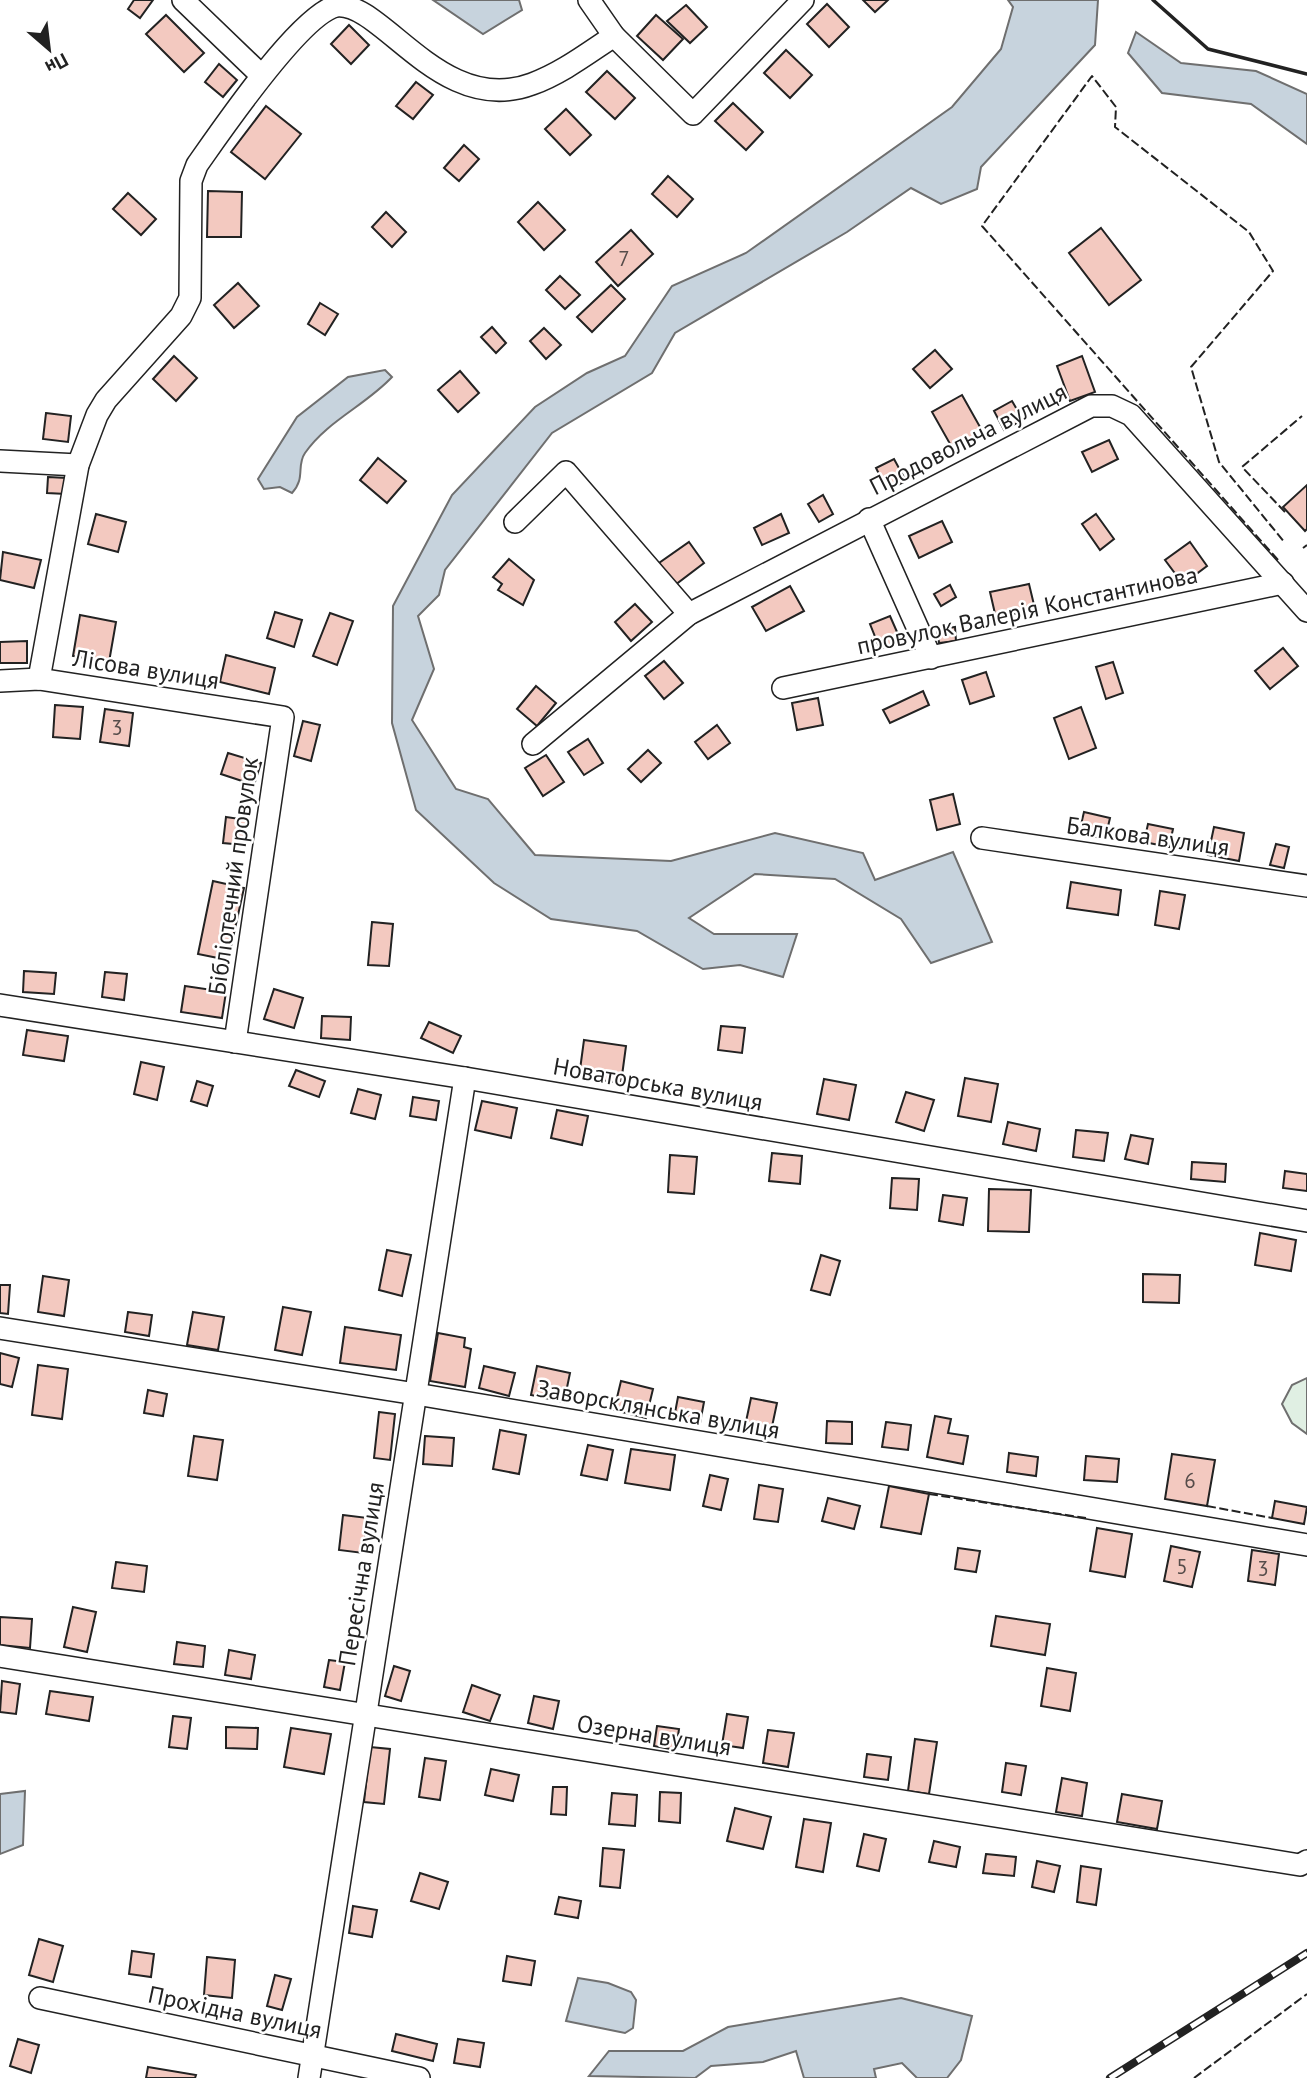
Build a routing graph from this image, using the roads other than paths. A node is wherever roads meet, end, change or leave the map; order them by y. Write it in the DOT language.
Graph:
graph roads {
  1 [pos="183,0"];
  2 [pos="589,0"];
  3 [pos="803,0"];
  4 [pos="614,36"];
  5 [pos="261,75"];
  6 [pos="0,461"];
  7 [pos="78,465"];
  8 [pos="869,519"];
  9 [pos="515,522"];
  10 [pos="1283,583"];
  11 [pos="1307,611"];
  12 [pos="689,614"];
  13 [pos="931,658"];
  14 [pos="39,679"];
  15 [pos="0,681"];
  16 [pos="783,688"];
  17 [pos="283,717"];
  18 [pos="533,744"];
  19 [pos="982,838"];
  20 [pos="1307,886"];
  21 [pos="0,1005"];
  22 [pos="235,1042"];
  23 [pos="465,1078"];
  24 [pos="1307,1221"];
  25 [pos="0,1328"];
  26 [pos="416,1394"];
  27 [pos="1307,1545"];
  28 [pos="0,1656"];
  29 [pos="366,1715"];
  30 [pos="1304,1863"];
  31 [pos="40,1998"];
  32 [pos="313,2055"];
  33 [pos="309,2078"];
  34 [pos="419,2078"];
  1 -- 5 [label="street"];
  2 -- 4 [label="street"];
  3 -- 4 [label="street"];
  4 -- 5 [label="street"];
  5 -- 7 [label="street"];
  6 -- 7 [label="street"];
  7 -- 14 [label="street"];
  8 -- 10 [label="street, Продовольча вулиця"];
  8 -- 12 [label="street, Продовольча вулиця"];
  8 -- 13 [label="street, Продовольча вулиця"];
  9 -- 12 [label="street"];
  10 -- 11 [label="street"];
  10 -- 13 [label="street, провулок Валерія Константинова"];
  12 -- 18 [label="street, Продовольча вулиця"];
  13 -- 16 [label="street, провулок Валерія Константинова"];
  14 -- 15 [label="street, Лісова вулиця"];
  14 -- 17 [label="street, Лісова вулиця"];
  17 -- 22 [label="street, Бібліотечний провулок"];
  19 -- 20 [label="street, Балкова вулиця"];
  21 -- 22 [label="street, Новаторська вулиця"];
  22 -- 23 [label="street, Новаторська вулиця"];
  23 -- 24 [label="street, Новаторська вулиця"];
  23 -- 26 [label="street, Пересічна вулиця"];
  25 -- 26 [label="street, Заворсклянська вулиця"];
  26 -- 27 [label="street, Заворсклянська вулиця"];
  26 -- 29 [label="street, Пересічна вулиця"];
  28 -- 29 [label="street, Озерна вулиця"];
  29 -- 30 [label="street, Озерна вулиця"];
  29 -- 32 [label="street, Пересічна вулиця"];
  31 -- 32 [label="street, Прохідна вулиця"];
  32 -- 33 [label="street, Пересічна вулиця"];
  32 -- 34 [label="street, Прохідна вулиця"];
}
